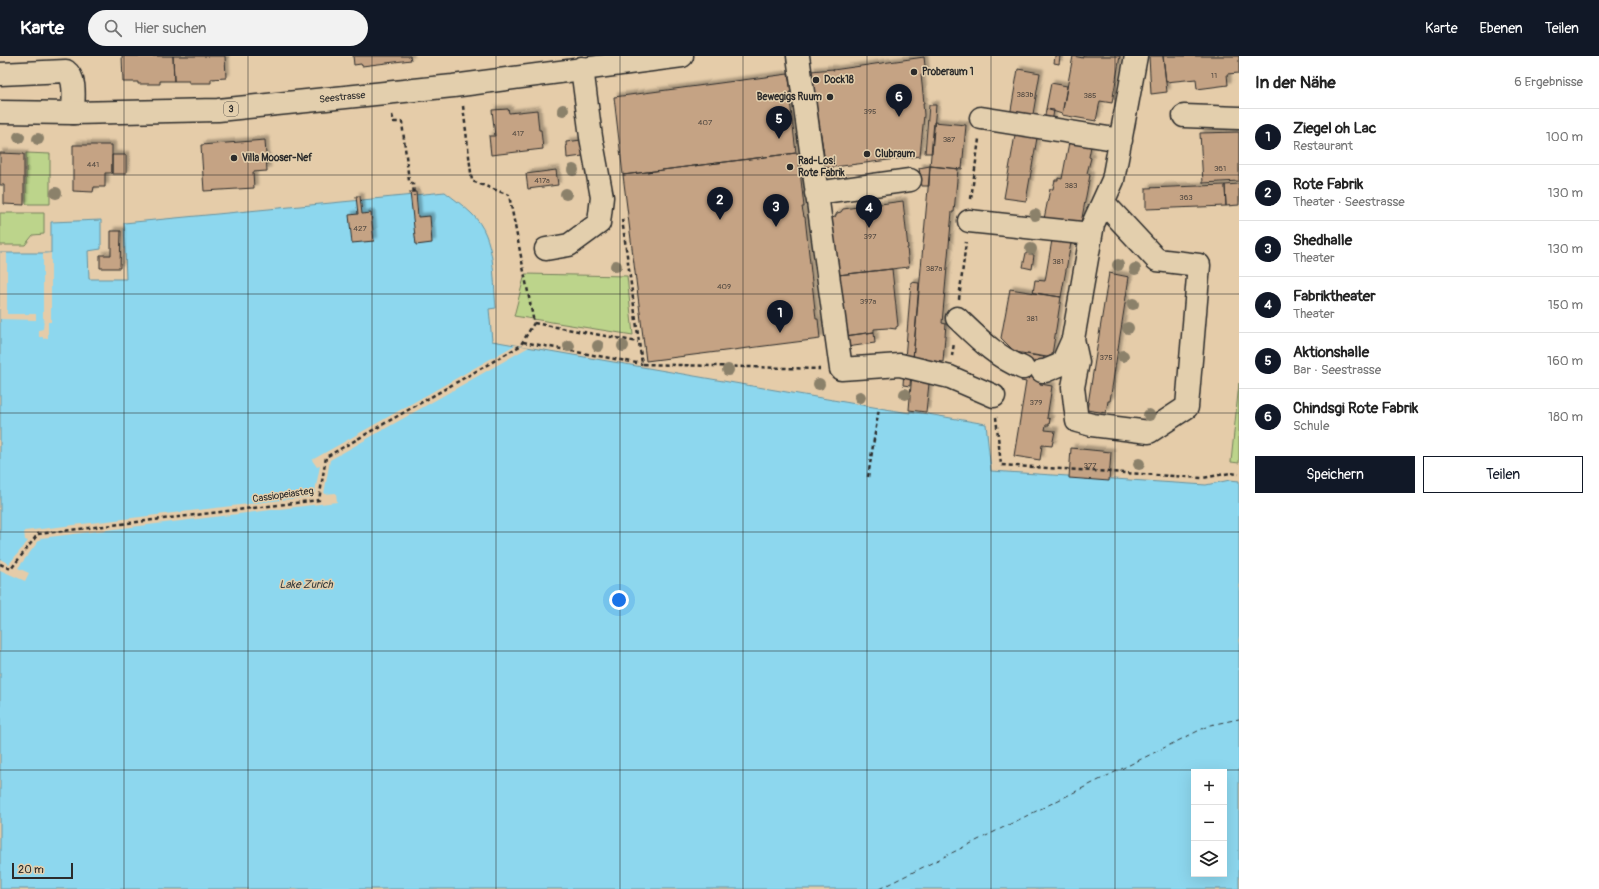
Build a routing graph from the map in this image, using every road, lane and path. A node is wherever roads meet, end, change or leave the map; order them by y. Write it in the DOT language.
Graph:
graph roads {
  1 [pos="682,56"];
  2 [pos="798,56"];
  3 [pos="1136,56"];
  4 [pos="582,68"];
  5 [pos="0,74"];
  6 [pos="460,85"];
  7 [pos="0,112"];
  8 [pos="73,113"];
  9 [pos="392,115"];
  10 [pos="1184,116"];
  11 [pos="981,118"];
  12 [pos="1239,118"];
  13 [pos="1121,140"];
  14 [pos="910,180"];
  15 [pos="816,193"];
  16 [pos="414,196"];
  17 [pos="602,197"];
  18 [pos="1103,202"];
  19 [pos="969,221"];
  20 [pos="1091,234"];
  21 [pos="546,249"];
  22 [pos="957,318"];
  23 [pos="534,323"];
  24 [pos="1073,339"];
  25 [pos="523,342"];
  26 [pos="638,342"];
  27 [pos="642,364"];
  28 [pos="841,370"];
  29 [pos="994,396"];
  30 [pos="878,408"];
  31 [pos="1239,474"];
  32 [pos="868,477"];
  33 [pos="0,564"];
  1 -- 4 [label="main road, Seestrasse / 3"];
  2 -- 15 [label="main road"];
  3 -- 13 [label="main road"];
  4 -- 6 [label="main road, Seestrasse / 3"];
  4 -- 17 [label="main road"];
  5 -- 8 [label="main road"];
  6 -- 8 [label="main road, Seestrasse / 3"];
  6 -- 23 [label="path"];
  7 -- 8 [label="main road, Seestrasse / 3"];
  9 -- 16 [label="path"];
  10 -- 12 [label="main road"];
  11 -- 13 [label="main road"];
  13 -- 18 [label="main road"];
  14 -- 15 [label="main road"];
  15 -- 28 [label="main road"];
  17 -- 21 [label="main road"];
  17 -- 26 [label="path"];
  18 -- 20 [label="main road"];
  18 -- 24 [label="main road"];
  19 -- 20 [label="main road"];
  20 -- 24 [label="main road"];
  22 -- 24 [label="main road"];
  23 -- 25 [label="path, Cassiopeiasteg"];
  23 -- 26 [label="path"];
  25 -- 27 [label="path"];
  25 -- 33 [label="path, Cassiopeiasteg"];
  26 -- 27 [label="path"];
  27 -- 28 [label="path"];
  28 -- 29 [label="main road"];
  29 -- 31 [label="path"];
  30 -- 32 [label="path"];
}
